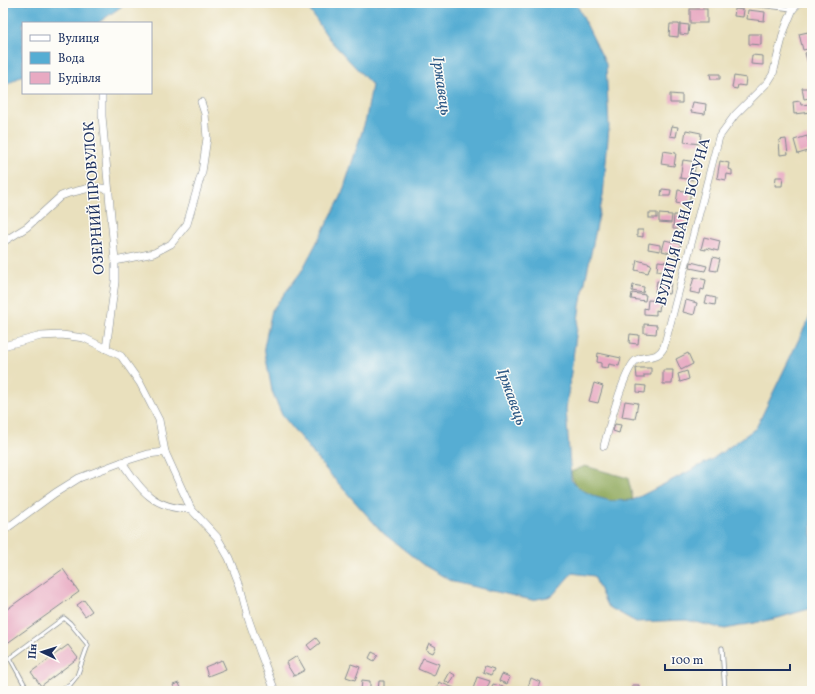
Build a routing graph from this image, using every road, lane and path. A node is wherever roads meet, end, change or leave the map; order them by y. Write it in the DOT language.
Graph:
graph roads {
  1 [pos="710,3"];
  2 [pos="799,3"];
  3 [pos="793,9"];
  4 [pos="102,94"];
  5 [pos="201,102"];
  6 [pos="108,188"];
  7 [pos="3,242"];
  8 [pos="115,261"];
  9 [pos="3,346"];
  10 [pos="106,349"];
  11 [pos="604,446"];
  12 [pos="165,452"];
  13 [pos="122,462"];
  14 [pos="191,509"];
  15 [pos="3,531"];
  16 [pos="722,648"];
  17 [pos="28,691"];
  18 [pos="55,691"];
  19 [pos="275,691"];
  20 [pos="725,691"];
  1 -- 3 [label="lane"];
  2 -- 3 [label="street, ВУЛИЦЯ ІВАНА БОГУНА"];
  3 -- 11 [label="street, ВУЛИЦЯ ІВАНА БОГУНА"];
  4 -- 6 [label="street, ОЗЕРНИЙ ПРОВУЛОК"];
  5 -- 8 [label="street"];
  6 -- 7 [label="street"];
  6 -- 8 [label="street, ОЗЕРНИЙ ПРОВУЛОК"];
  8 -- 10 [label="street, ОЗЕРНИЙ ПРОВУЛОК"];
  9 -- 10 [label="street"];
  10 -- 12 [label="street"];
  12 -- 13 [label="street"];
  12 -- 14 [label="street"];
  13 -- 14 [label="street"];
  13 -- 15 [label="street"];
  14 -- 19 [label="street"];
  16 -- 20 [label="lane"];
  17 -- 18 [label="lane"];
}
